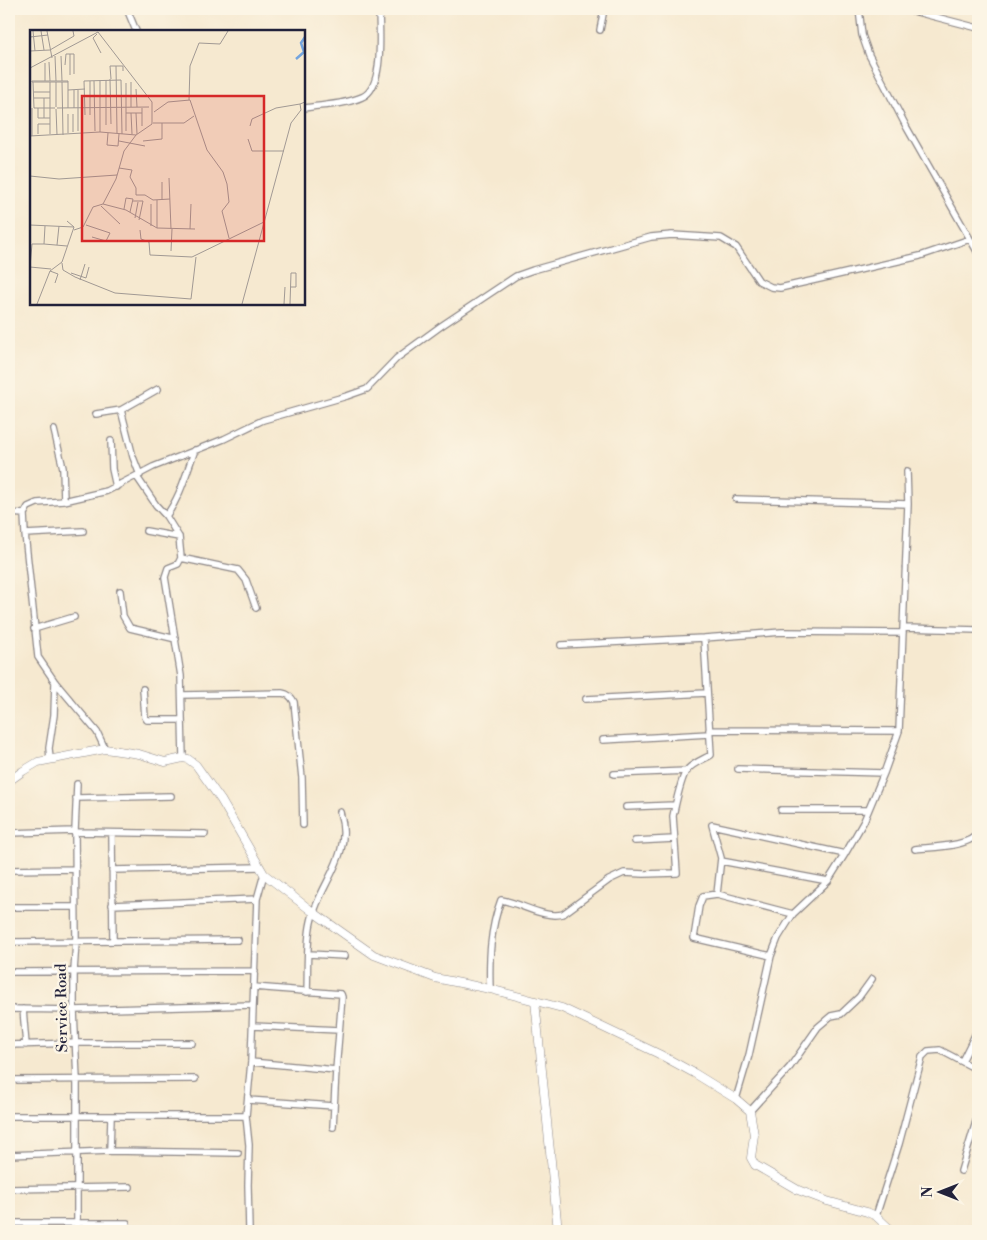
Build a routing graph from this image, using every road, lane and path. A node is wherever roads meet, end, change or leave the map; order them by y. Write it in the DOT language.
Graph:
graph roads {
  1 [pos="127,9"];
  2 [pos="379,9"];
  3 [pos="604,9"];
  4 [pos="859,9"];
  5 [pos="905,9"];
  6 [pos="978,28"];
  7 [pos="136,30"];
  8 [pos="600,30"];
  9 [pos="305,108"];
  10 [pos="970,239"];
  11 [pos="978,253"];
  12 [pos="158,389"];
  13 [pos="122,410"];
  14 [pos="96,414"];
  15 [pos="54,430"];
  16 [pos="111,441"];
  17 [pos="195,450"];
  18 [pos="907,471"];
  19 [pos="138,476"];
  20 [pos="116,488"];
  21 [pos="736,499"];
  22 [pos="64,501"];
  23 [pos="908,504"];
  24 [pos="9,513"];
  25 [pos="24,514"];
  26 [pos="166,516"];
  27 [pos="83,531"];
  28 [pos="146,531"];
  29 [pos="25,534"];
  30 [pos="179,537"];
  31 [pos="181,558"];
  32 [pos="120,591"];
  33 [pos="256,608"];
  34 [pos="74,617"];
  35 [pos="34,629"];
  36 [pos="978,630"];
  37 [pos="904,631"];
  38 [pos="704,638"];
  39 [pos="176,639"];
  40 [pos="561,645"];
  41 [pos="55,682"];
  42 [pos="144,690"];
  43 [pos="707,693"];
  44 [pos="182,695"];
  45 [pos="586,699"];
  46 [pos="182,720"];
  47 [pos="899,731"];
  48 [pos="709,732"];
  49 [pos="603,740"];
  50 [pos="105,749"];
  51 [pos="183,758"];
  52 [pos="50,759"];
  53 [pos="738,770"];
  54 [pos="687,771"];
  55 [pos="884,772"];
  56 [pos="614,774"];
  57 [pos="9,782"];
  58 [pos="77,784"];
  59 [pos="171,796"];
  60 [pos="76,798"];
  61 [pos="675,805"];
  62 [pos="626,808"];
  63 [pos="781,810"];
  64 [pos="868,810"];
  65 [pos="340,812"];
  66 [pos="304,825"];
  67 [pos="75,832"];
  68 [pos="978,832"];
  69 [pos="9,833"];
  70 [pos="112,833"];
  71 [pos="205,834"];
  72 [pos="674,839"];
  73 [pos="636,841"];
  74 [pos="915,849"];
  75 [pos="845,854"];
  76 [pos="721,862"];
  77 [pos="75,869"];
  78 [pos="9,870"];
  79 [pos="112,870"];
  80 [pos="262,870"];
  81 [pos="828,881"];
  82 [pos="717,894"];
  83 [pos="257,899"];
  84 [pos="112,905"];
  85 [pos="9,907"];
  86 [pos="75,907"];
  87 [pos="313,912"];
  88 [pos="793,914"];
  89 [pos="238,940"];
  90 [pos="113,941"];
  91 [pos="9,942"];
  92 [pos="76,942"];
  93 [pos="309,954"];
  94 [pos="345,956"];
  95 [pos="771,956"];
  96 [pos="255,971"];
  97 [pos="9,972"];
  98 [pos="74,972"];
  99 [pos="872,979"];
  100 [pos="254,987"];
  101 [pos="490,989"];
  102 [pos="307,992"];
  103 [pos="535,1001"];
  104 [pos="253,1005"];
  105 [pos="9,1009"];
  106 [pos="23,1009"];
  107 [pos="74,1010"];
  108 [pos="253,1026"];
  109 [pos="978,1028"];
  110 [pos="339,1030"];
  111 [pos="192,1042"];
  112 [pos="76,1043"];
  113 [pos="9,1045"];
  114 [pos="26,1045"];
  115 [pos="962,1061"];
  116 [pos="251,1062"];
  117 [pos="336,1070"];
  118 [pos="978,1070"];
  119 [pos="195,1079"];
  120 [pos="9,1080"];
  121 [pos="77,1080"];
  122 [pos="736,1099"];
  123 [pos="248,1100"];
  124 [pos="334,1106"];
  125 [pos="750,1111"];
  126 [pos="9,1116"];
  127 [pos="111,1116"];
  128 [pos="246,1116"];
  129 [pos="978,1116"];
  130 [pos="76,1117"];
  131 [pos="333,1127"];
  132 [pos="110,1151"];
  133 [pos="76,1152"];
  134 [pos="238,1153"];
  135 [pos="9,1155"];
  136 [pos="961,1171"];
  137 [pos="130,1187"];
  138 [pos="9,1189"];
  139 [pos="77,1189"];
  140 [pos="876,1216"];
  141 [pos="77,1223"];
  142 [pos="127,1223"];
  143 [pos="9,1224"];
  144 [pos="77,1231"];
  145 [pos="249,1231"];
  146 [pos="558,1231"];
  147 [pos="892,1231"];
  1 -- 7 [label="street"];
  2 -- 9 [label="street"];
  3 -- 8 [label="street"];
  4 -- 10 [label="street"];
  5 -- 6 [label="street"];
  10 -- 11 [label="street"];
  10 -- 17 [label="street"];
  12 -- 13 [label="street"];
  13 -- 14 [label="street"];
  13 -- 19 [label="street"];
  15 -- 22 [label="street"];
  16 -- 20 [label="street"];
  17 -- 19 [label="street"];
  17 -- 26 [label="street"];
  18 -- 23 [label="street"];
  19 -- 20 [label="street"];
  19 -- 26 [label="street"];
  20 -- 22 [label="street"];
  21 -- 23 [label="street"];
  22 -- 25 [label="street"];
  23 -- 37 [label="street"];
  24 -- 25 [label="street"];
  25 -- 29 [label="street"];
  26 -- 30 [label="street"];
  27 -- 29 [label="street"];
  28 -- 30 [label="street"];
  29 -- 35 [label="street"];
  30 -- 31 [label="street"];
  31 -- 33 [label="street"];
  31 -- 39 [label="street"];
  32 -- 39 [label="street"];
  34 -- 35 [label="street"];
  35 -- 41 [label="street"];
  36 -- 37 [label="street"];
  37 -- 38 [label="street"];
  37 -- 47 [label="street"];
  38 -- 40 [label="street"];
  38 -- 43 [label="street"];
  39 -- 44 [label="street"];
  41 -- 50 [label="street"];
  41 -- 52 [label="street"];
  42 -- 46 [label="street"];
  43 -- 45 [label="street"];
  43 -- 48 [label="street"];
  44 -- 46 [label="street"];
  44 -- 66 [label="street"];
  46 -- 51 [label="street"];
  47 -- 48 [label="street"];
  47 -- 55 [label="street"];
  48 -- 49 [label="street"];
  48 -- 54 [label="street"];
  50 -- 51 [label="street"];
  50 -- 52 [label="street"];
  51 -- 80 [label="street"];
  52 -- 57 [label="street"];
  53 -- 55 [label="street"];
  54 -- 56 [label="street"];
  54 -- 61 [label="street"];
  55 -- 64 [label="street"];
  58 -- 60 [label="street, Service Road"];
  59 -- 60 [label="street"];
  60 -- 67 [label="street, Service Road"];
  61 -- 62 [label="street"];
  61 -- 72 [label="street"];
  63 -- 64 [label="street"];
  64 -- 75 [label="street"];
  65 -- 87 [label="street"];
  67 -- 69 [label="street"];
  67 -- 70 [label="street"];
  67 -- 77 [label="street, Service Road"];
  68 -- 74 [label="street"];
  70 -- 71 [label="street"];
  70 -- 79 [label="street"];
  72 -- 73 [label="street"];
  72 -- 101 [label="street"];
  75 -- 76 [label="street"];
  75 -- 81 [label="street"];
  76 -- 81 [label="street"];
  76 -- 82 [label="street"];
  77 -- 78 [label="street"];
  77 -- 86 [label="street, Service Road"];
  79 -- 80 [label="street"];
  79 -- 84 [label="street"];
  80 -- 83 [label="street"];
  80 -- 87 [label="street"];
  81 -- 88 [label="street"];
  82 -- 88 [label="street"];
  82 -- 95 [label="street"];
  83 -- 84 [label="street"];
  83 -- 96 [label="street"];
  84 -- 90 [label="street"];
  85 -- 86 [label="street"];
  86 -- 92 [label="street, Service Road"];
  87 -- 93 [label="street"];
  87 -- 101 [label="street"];
  88 -- 95 [label="street"];
  89 -- 90 [label="street"];
  90 -- 92 [label="street"];
  91 -- 92 [label="street"];
  92 -- 98 [label="street, Service Road"];
  93 -- 94 [label="street"];
  93 -- 102 [label="street"];
  95 -- 122 [label="street"];
  96 -- 98 [label="street"];
  96 -- 100 [label="street"];
  97 -- 98 [label="street"];
  98 -- 107 [label="street, Service Road"];
  99 -- 125 [label="street"];
  100 -- 102 [label="street"];
  100 -- 104 [label="street"];
  101 -- 103 [label="street"];
  102 -- 110 [label="street"];
  103 -- 122 [label="street"];
  103 -- 146 [label="street"];
  104 -- 107 [label="street"];
  104 -- 108 [label="street"];
  105 -- 106 [label="street"];
  106 -- 107 [label="street"];
  106 -- 114 [label="street"];
  107 -- 112 [label="street, Service Road"];
  108 -- 110 [label="street"];
  108 -- 116 [label="street"];
  109 -- 115 [label="street"];
  110 -- 117 [label="street"];
  111 -- 112 [label="street"];
  112 -- 114 [label="street"];
  112 -- 121 [label="street, Service Road"];
  113 -- 114 [label="street"];
  115 -- 118 [label="street"];
  115 -- 140 [label="street"];
  116 -- 117 [label="street"];
  116 -- 123 [label="street"];
  117 -- 124 [label="street"];
  119 -- 121 [label="street"];
  120 -- 121 [label="street"];
  121 -- 130 [label="street, Service Road"];
  122 -- 125 [label="street"];
  123 -- 124 [label="street"];
  123 -- 128 [label="street"];
  124 -- 131 [label="street"];
  125 -- 140 [label="street"];
  126 -- 130 [label="street"];
  127 -- 128 [label="street"];
  127 -- 130 [label="street"];
  127 -- 132 [label="street"];
  128 -- 145 [label="street"];
  129 -- 136 [label="street"];
  130 -- 133 [label="street, Service Road"];
  132 -- 133 [label="street"];
  132 -- 134 [label="street"];
  133 -- 135 [label="street"];
  133 -- 139 [label="street, Service Road"];
  137 -- 139 [label="street"];
  138 -- 139 [label="street"];
  139 -- 141 [label="street, Service Road"];
  140 -- 147 [label="street"];
  141 -- 142 [label="street"];
  141 -- 143 [label="street"];
  141 -- 144 [label="street, Service Road"];
}
